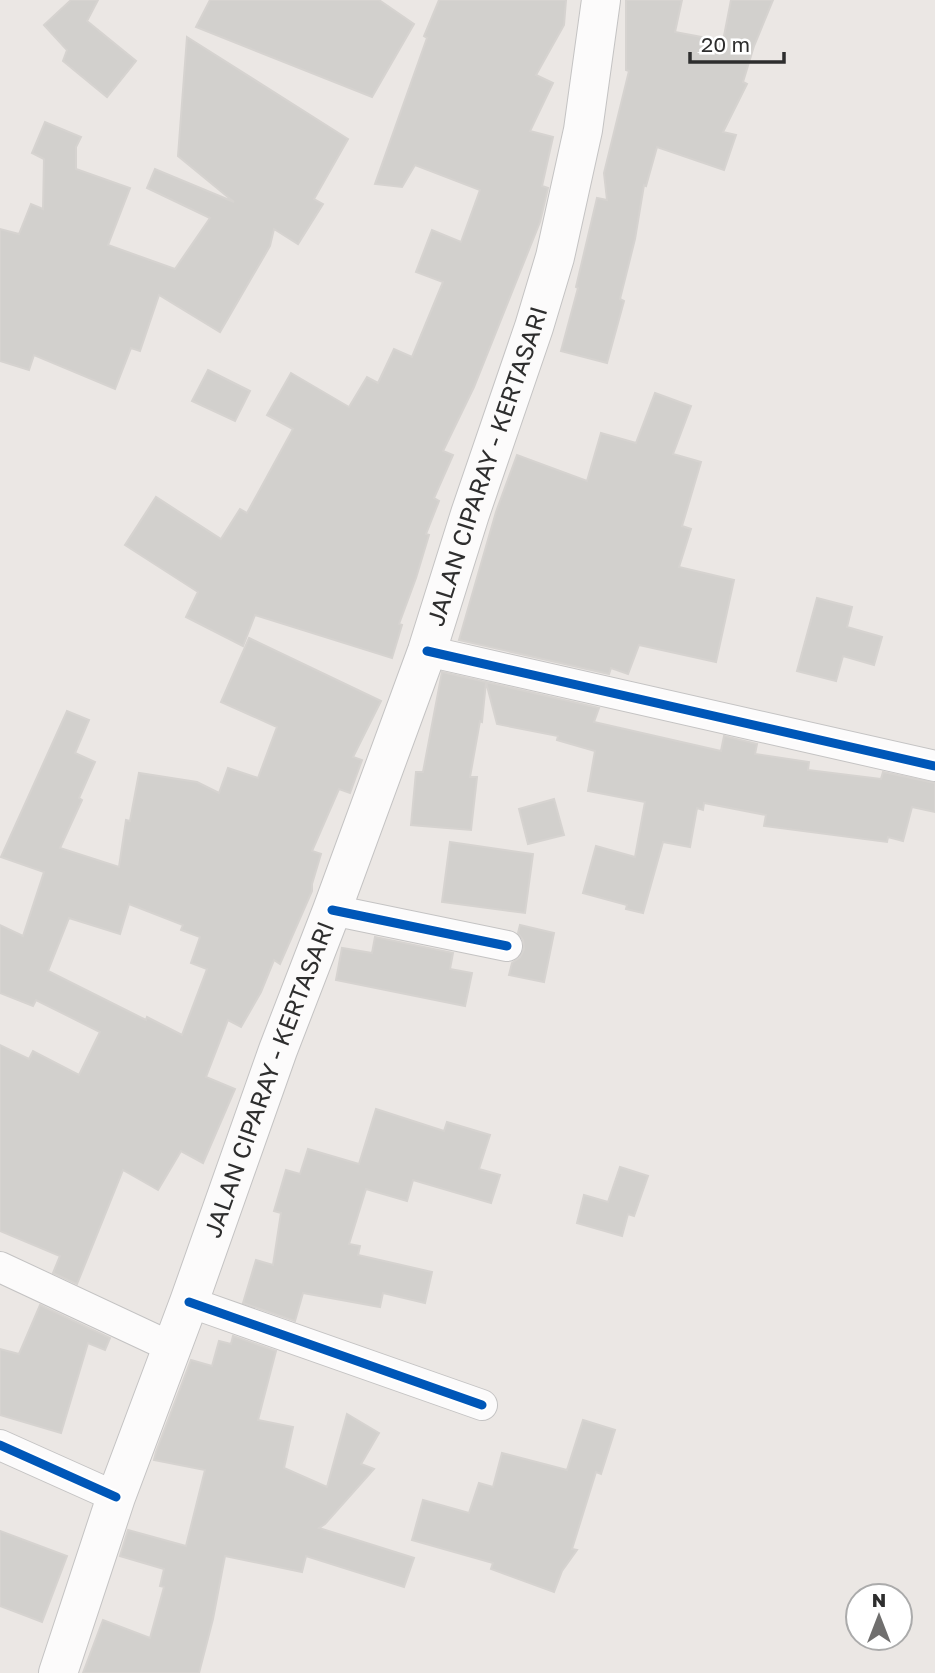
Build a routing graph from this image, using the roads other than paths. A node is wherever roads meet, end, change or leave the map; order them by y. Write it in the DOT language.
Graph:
graph roads {
  1 [pos="601,0"];
  2 [pos="427,651"];
  3 [pos="935,766"];
  4 [pos="332,910"];
  5 [pos="507,946"];
  6 [pos="0,1267"];
  7 [pos="189,1302"];
  8 [pos="171,1347"];
  9 [pos="482,1405"];
  10 [pos="0,1445"];
  11 [pos="117,1497"];
  12 [pos="58,1673"];
  1 -- 2 [label="main road, JALAN CIPARAY - KERTASARI"];
  2 -- 3 [label="street"];
  2 -- 4 [label="main road, JALAN CIPARAY - KERTASARI"];
  4 -- 5 [label="street"];
  4 -- 7 [label="main road, JALAN CIPARAY - KERTASARI"];
  6 -- 8 [label="street"];
  7 -- 8 [label="main road, JALAN CIPARAY - KERTASARI"];
  7 -- 9 [label="street"];
  8 -- 11 [label="main road, JALAN CIPARAY - KERTASARI"];
  10 -- 11 [label="street"];
  11 -- 12 [label="main road, JALAN CIPARAY - KERTASARI"];
}
